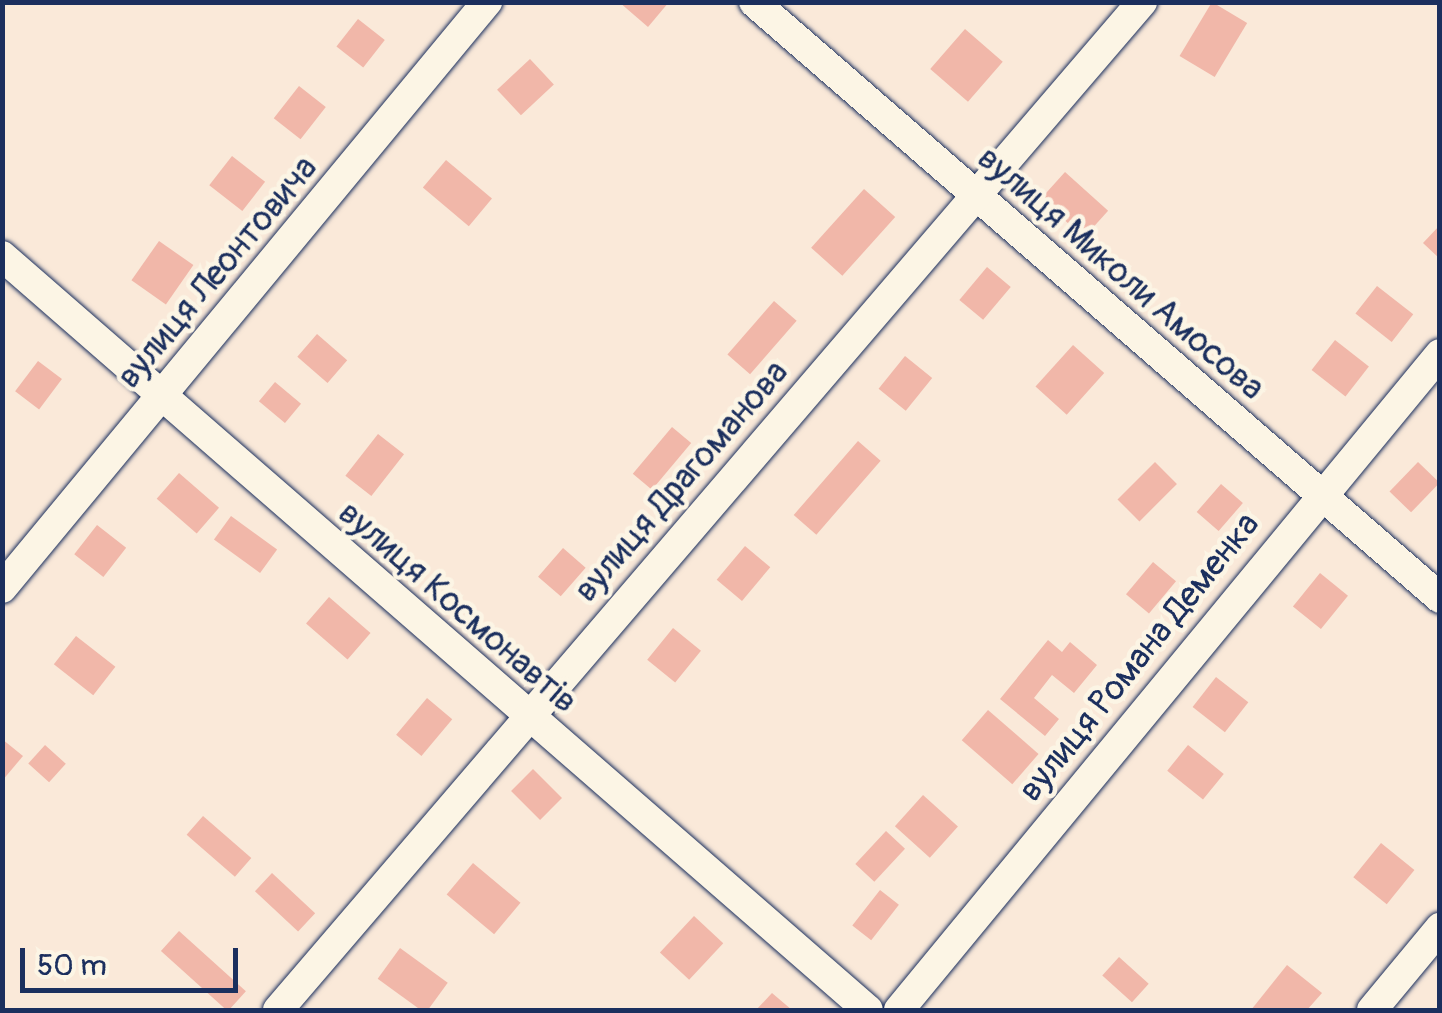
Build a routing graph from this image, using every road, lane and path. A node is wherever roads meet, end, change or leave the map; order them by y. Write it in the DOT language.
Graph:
graph roads {
  1 [pos="487,2"];
  2 [pos="754,2"];
  3 [pos="1142,2"];
  4 [pos="976,197"];
  5 [pos="2,256"];
  6 [pos="1440,354"];
  7 [pos="161,398"];
  8 [pos="1319,496"];
  9 [pos="2,588"];
  10 [pos="1440,598"];
  11 [pos="527,716"];
  12 [pos="1440,928"];
  13 [pos="278,1010"];
  14 [pos="868,1010"];
  15 [pos="899,1010"];
  16 [pos="1372,1010"];
  1 -- 7 [label="street, вулиця Леонтовича"];
  2 -- 4 [label="street, вулиця Миколи Амосова"];
  3 -- 4 [label="street, вулиця Драгоманова"];
  4 -- 8 [label="street, вулиця Миколи Амосова"];
  4 -- 11 [label="street, вулиця Драгоманова"];
  5 -- 7 [label="street, вулиця Космонавтів"];
  6 -- 8 [label="street, вулиця Романа Деменка"];
  7 -- 9 [label="street, вулиця Леонтовича"];
  7 -- 11 [label="street, вулиця Космонавтів"];
  8 -- 10 [label="street, вулиця Миколи Амосова"];
  8 -- 15 [label="street, вулиця Романа Деменка"];
  11 -- 13 [label="street, вулиця Драгоманова"];
  11 -- 14 [label="street, вулиця Космонавтів"];
  12 -- 16 [label="street"];
}
